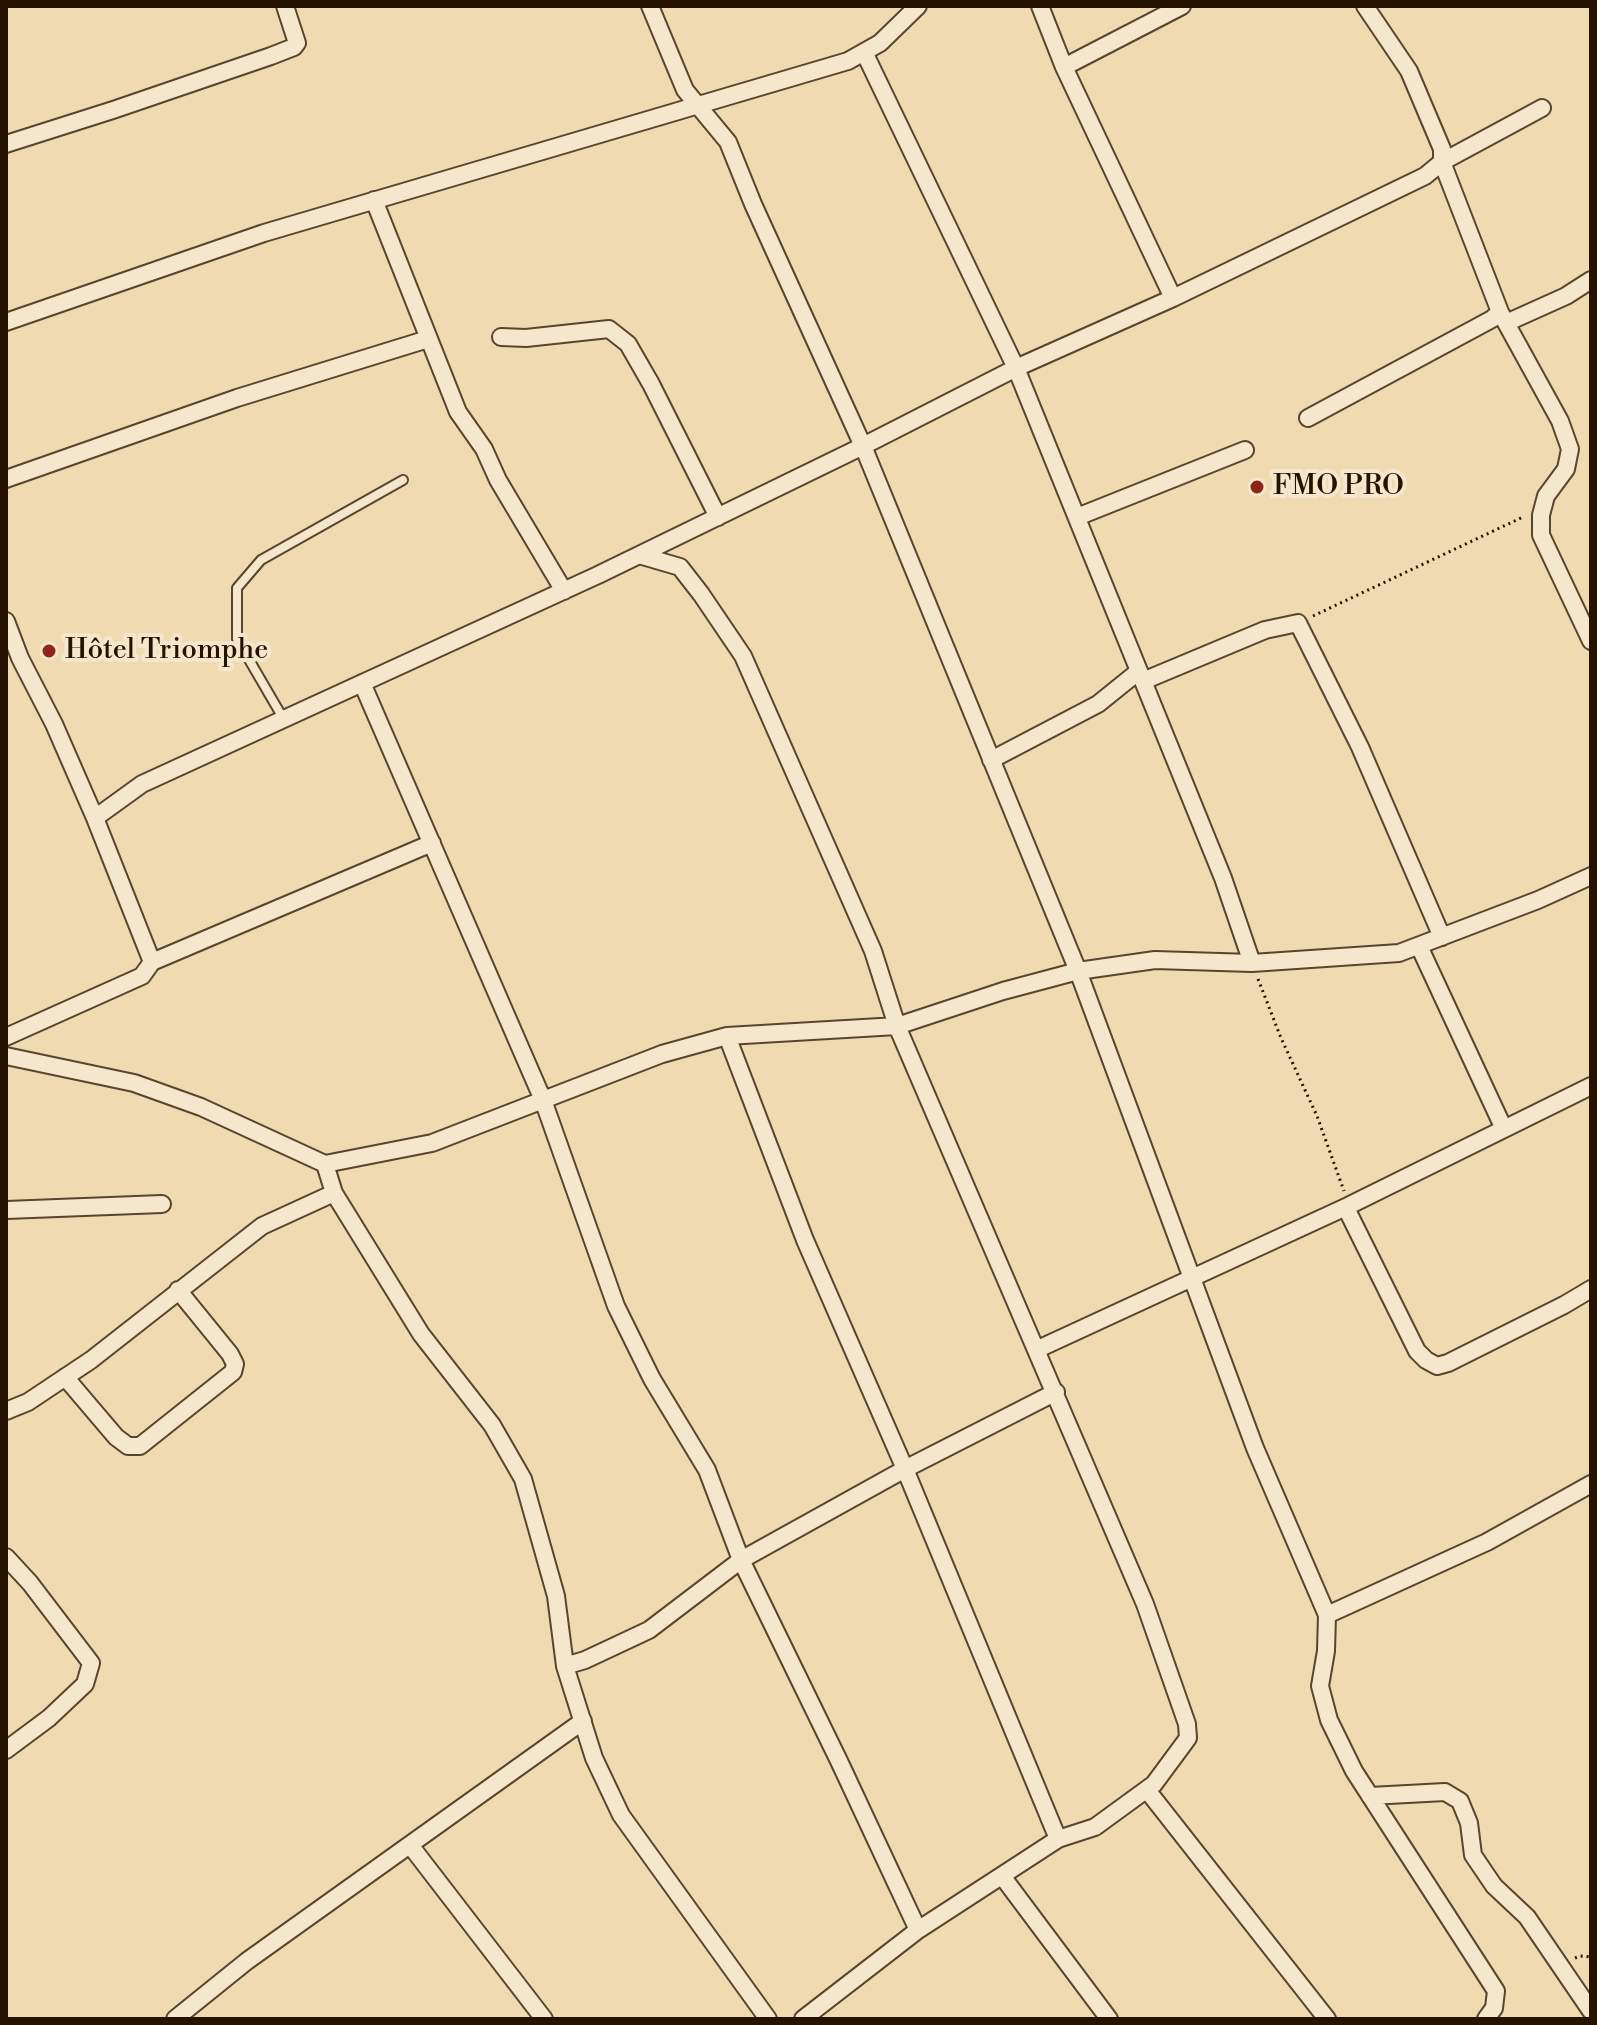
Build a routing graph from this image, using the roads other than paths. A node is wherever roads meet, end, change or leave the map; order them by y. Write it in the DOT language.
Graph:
graph roads {
  1 [pos="285,6"];
  2 [pos="650,6"];
  3 [pos="918,6"];
  4 [pos="1040,6"];
  5 [pos="1182,6"];
  6 [pos="1365,6"];
  7 [pos="864,52"];
  8 [pos="1064,67"];
  9 [pos="698,104"];
  10 [pos="1542,108"];
  11 [pos="6,144"];
  12 [pos="1442,162"];
  13 [pos="374,200"];
  14 [pos="1591,280"];
  15 [pos="1173,298"];
  16 [pos="1503,318"];
  17 [pos="6,322"];
  18 [pos="501,337"];
  19 [pos="428,339"];
  20 [pos="1016,368"];
  21 [pos="1308,418"];
  22 [pos="863,446"];
  23 [pos="1245,450"];
  24 [pos="6,479"];
  25 [pos="403,480"];
  26 [pos="718,517"];
  27 [pos="1077,517"];
  28 [pos="639,555"];
  29 [pos="564,591"];
  30 [pos="6,621"];
  31 [pos="1591,641"];
  32 [pos="1141,676"];
  33 [pos="362,683"];
  34 [pos="284,719"];
  35 [pos="991,760"];
  36 [pos="95,818"];
  37 [pos="432,843"];
  38 [pos="1591,876"];
  39 [pos="1442,937"];
  40 [pos="1419,946"];
  41 [pos="152,962"];
  42 [pos="1252,963"];
  43 [pos="1078,971"];
  44 [pos="897,1026"];
  45 [pos="727,1036"];
  46 [pos="6,1037"];
  47 [pos="6,1056"];
  48 [pos="1591,1086"];
  49 [pos="543,1100"];
  50 [pos="1504,1129"];
  51 [pos="325,1164"];
  52 [pos="334,1193"];
  53 [pos="162,1204"];
  54 [pos="1348,1206"];
  55 [pos="6,1210"];
  56 [pos="1192,1278"];
  57 [pos="1591,1289"];
  58 [pos="178,1290"];
  59 [pos="1038,1349"];
  60 [pos="65,1377"];
  61 [pos="1056,1392"];
  62 [pos="6,1411"];
  63 [pos="905,1469"];
  64 [pos="1591,1484"];
  65 [pos="6,1557"];
  66 [pos="741,1560"];
  67 [pos="1327,1615"];
  68 [pos="565,1666"];
  69 [pos="583,1721"];
  70 [pos="6,1750"];
  71 [pos="1147,1790"];
  72 [pos="1370,1796"];
  73 [pos="1058,1839"];
  74 [pos="410,1845"];
  75 [pos="1002,1876"];
  76 [pos="918,1930"];
  77 [pos="1591,2011"];
  78 [pos="175,2019"];
  79 [pos="544,2019"];
  80 [pos="768,2019"];
  81 [pos="803,2019"];
  82 [pos="1109,2019"];
  83 [pos="1327,2019"];
  84 [pos="1486,2019"];
  1 -- 11 [label="street"];
  2 -- 9 [label="street"];
  3 -- 7 [label="street"];
  4 -- 8 [label="street"];
  5 -- 8 [label="street"];
  6 -- 12 [label="street"];
  7 -- 9 [label="street"];
  7 -- 20 [label="street"];
  8 -- 15 [label="street"];
  9 -- 13 [label="street"];
  9 -- 22 [label="street"];
  10 -- 12 [label="street"];
  12 -- 15 [label="street"];
  12 -- 16 [label="street"];
  13 -- 17 [label="street"];
  13 -- 19 [label="street"];
  14 -- 16 [label="street"];
  15 -- 20 [label="street"];
  16 -- 21 [label="street"];
  16 -- 31 [label="street"];
  18 -- 26 [label="street"];
  19 -- 24 [label="street"];
  19 -- 29 [label="street"];
  20 -- 22 [label="street"];
  20 -- 27 [label="street"];
  22 -- 26 [label="street"];
  22 -- 35 [label="street"];
  23 -- 27 [label="street"];
  25 -- 34 [label="lane"];
  26 -- 28 [label="street"];
  27 -- 32 [label="street"];
  28 -- 29 [label="street"];
  28 -- 44 [label="street"];
  29 -- 33 [label="street"];
  30 -- 36 [label="street"];
  32 -- 35 [label="street"];
  32 -- 39 [label="street"];
  32 -- 42 [label="street"];
  33 -- 34 [label="street"];
  33 -- 37 [label="street"];
  34 -- 36 [label="street"];
  35 -- 43 [label="street"];
  36 -- 41 [label="street"];
  37 -- 41 [label="street"];
  37 -- 49 [label="street"];
  38 -- 39 [label="street"];
  39 -- 40 [label="street"];
  40 -- 42 [label="street"];
  40 -- 50 [label="street"];
  41 -- 46 [label="street"];
  42 -- 43 [label="street"];
  43 -- 44 [label="street"];
  43 -- 56 [label="street"];
  44 -- 45 [label="street"];
  44 -- 59 [label="street"];
  45 -- 49 [label="street"];
  45 -- 63 [label="street"];
  47 -- 51 [label="street"];
  48 -- 50 [label="street"];
  49 -- 51 [label="street"];
  49 -- 66 [label="street"];
  50 -- 54 [label="street"];
  51 -- 52 [label="street"];
  52 -- 58 [label="street"];
  52 -- 68 [label="street"];
  53 -- 55 [label="street"];
  54 -- 56 [label="street"];
  54 -- 57 [label="street"];
  56 -- 59 [label="street"];
  56 -- 67 [label="street"];
  58 -- 60 [label="street"];
  58 -- 60 [label="street"];
  59 -- 61 [label="street"];
  60 -- 62 [label="street"];
  61 -- 63 [label="street"];
  61 -- 71 [label="street"];
  63 -- 66 [label="street"];
  63 -- 73 [label="street"];
  64 -- 67 [label="street"];
  65 -- 70 [label="street"];
  66 -- 68 [label="street"];
  66 -- 76 [label="street"];
  67 -- 72 [label="street"];
  68 -- 69 [label="street"];
  69 -- 74 [label="street"];
  69 -- 80 [label="street"];
  71 -- 73 [label="street"];
  71 -- 83 [label="street"];
  72 -- 77 [label="street"];
  72 -- 84 [label="street"];
  73 -- 75 [label="street"];
  74 -- 78 [label="street"];
  74 -- 79 [label="street"];
  75 -- 76 [label="street"];
  75 -- 82 [label="street"];
  76 -- 81 [label="street"];
}
